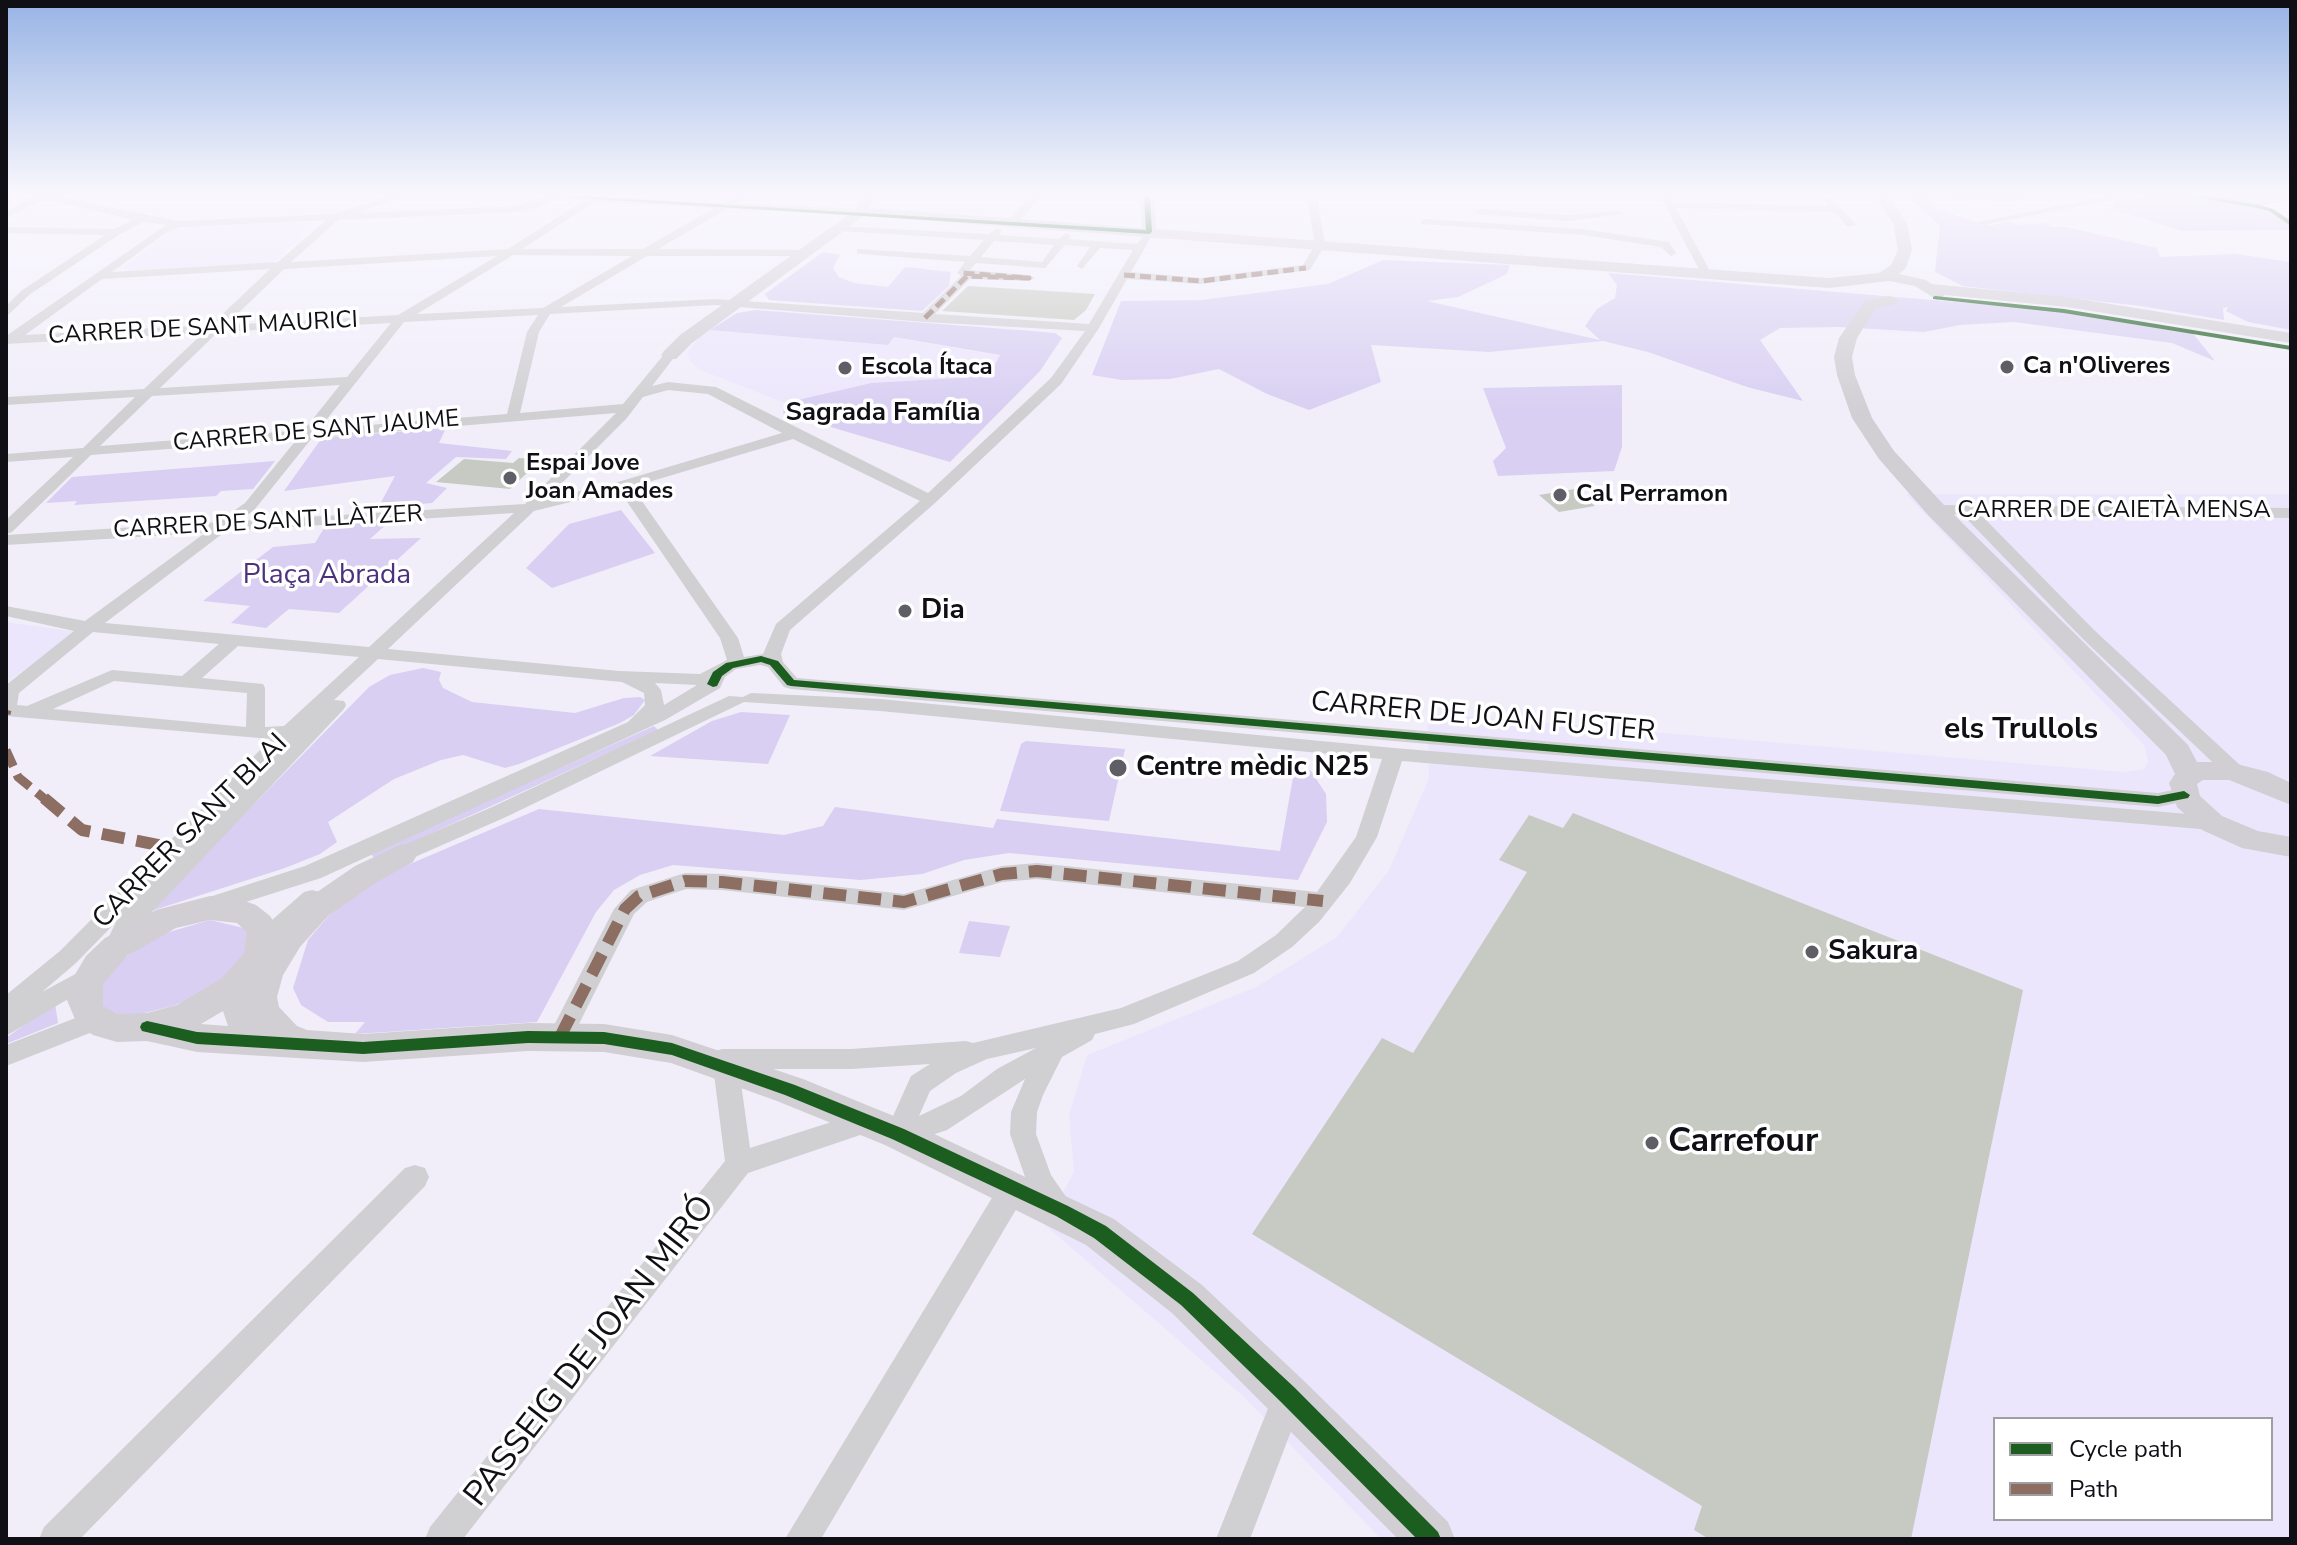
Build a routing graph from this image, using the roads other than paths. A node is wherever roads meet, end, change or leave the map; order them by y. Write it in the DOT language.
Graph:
graph roads {
  1 [pos="62,268"];
  2 [pos="112,268"];
  3 [pos="242,268"];
  4 [pos="278,268"];
  5 [pos="485,268"];
  6 [pos="616,268"];
  7 [pos="785,268"];
  8 [pos="966,268"];
  9 [pos="1128,268"];
  10 [pos="1305,268"];
  11 [pos="1684,268"];
  12 [pos="1703,268"];
  13 [pos="1893,268"];
  14 [pos="1891,272"];
  15 [pos="1706,273"];
  16 [pos="1124,275"];
  17 [pos="101,276"];
  18 [pos="1935,292"];
  19 [pos="1881,297"];
  20 [pos="736,304"];
  21 [pos="547,310"];
  22 [pos="6,313"];
  23 [pos="925,318"];
  24 [pos="400,319"];
  25 [pos="217,327"];
  26 [pos="1093,328"];
  27 [pos="8,340"];
  28 [pos="2291,341"];
  29 [pos="670,355"];
  30 [pos="348,381"];
  31 [pos="150,393"];
  32 [pos="639,394"];
  33 [pos="6,401"];
  34 [pos="627,408"];
  35 [pos="513,415"];
  36 [pos="307,434"];
  37 [pos="794,434"];
  38 [pos="88,451"];
  39 [pos="6,458"];
  40 [pos="623,485"];
  41 [pos="930,500"];
  42 [pos="529,508"];
  43 [pos="2291,513"];
  44 [pos="1951,514"];
  45 [pos="227,524"];
  46 [pos="6,529"];
  47 [pos="6,540"];
  48 [pos="6,611"];
  49 [pos="90,626"];
  50 [pos="233,641"];
  51 [pos="374,654"];
  52 [pos="737,662"];
  53 [pos="778,667"];
  54 [pos="619,676"];
  55 [pos="715,679"];
  56 [pos="186,682"];
  57 [pos="744,699"];
  58 [pos="7,710"];
  59 [pos="29,712"];
  60 [pos="289,732"];
  61 [pos="624,732"];
  62 [pos="255,734"];
  63 [pos="1394,754"];
  64 [pos="2201,773"];
  65 [pos="2291,795"];
  66 [pos="2212,823"];
  67 [pos="2253,841"];
  68 [pos="2291,847"];
  69 [pos="402,855"];
  70 [pos="2291,864"];
  71 [pos="1323,901"];
  72 [pos="196,910"];
  73 [pos="264,940"];
  74 [pos="116,947"];
  75 [pos="92,974"];
  76 [pos="243,979"];
  77 [pos="6,1009"];
  78 [pos="96,1020"];
  79 [pos="1105,1022"];
  80 [pos="6,1026"];
  81 [pos="147,1027"];
  82 [pos="560,1037"];
  83 [pos="259,1042"];
  84 [pos="304,1045"];
  85 [pos="1054,1048"];
  86 [pos="982,1050"];
  87 [pos="6,1056"];
  88 [pos="714,1062"];
  89 [pos="882,1128"];
  90 [pos="739,1164"];
  91 [pos="415,1177"];
  92 [pos="1014,1187"];
  93 [pos="1062,1211"];
  94 [pos="1288,1395"];
  95 [pos="56,1539"];
  96 [pos="442,1539"];
  97 [pos="802,1539"];
  98 [pos="1233,1539"];
  99 [pos="1431,1539"];
  1 -- 22 [label="street"];
  2 -- 17 [label="street"];
  3 -- 17 [label="street"];
  4 -- 25 [label="street"];
  5 -- 24 [label="street"];
  6 -- 21 [label="street"];
  7 -- 20 [label="street"];
  8 -- 23 [label="street"];
  9 -- 16 [label="street"];
  10 -- 16 [label="street"];
  11 -- 15 [label="street"];
  12 -- 15 [label="street"];
  13 -- 14 [label="street"];
  14 -- 18 [label="street"];
  14 -- 19 [label="street"];
  15 -- 19 [label="street"];
  16 -- 26 [label="street"];
  17 -- 27 [label="street"];
  18 -- 19 [label="street"];
  18 -- 28 [label="street"];
  19 -- 44 [label="street"];
  20 -- 21 [label="street, CARRER DE SANT MAURICI"];
  20 -- 23 [label="street, CARRER DE SANT MAURICI"];
  20 -- 29 [label="street"];
  21 -- 24 [label="street, CARRER DE SANT MAURICI"];
  21 -- 35 [label="street"];
  23 -- 26 [label="street, CARRER DE SANT MAURICI"];
  24 -- 25 [label="street, CARRER DE SANT MAURICI"];
  24 -- 30 [label="street"];
  25 -- 27 [label="street, CARRER DE SANT MAURICI"];
  25 -- 31 [label="street"];
  26 -- 41 [label="street"];
  29 -- 32 [label="street, CARRER SANT BLAI"];
  30 -- 31 [label="street"];
  30 -- 36 [label="street"];
  31 -- 33 [label="street"];
  31 -- 38 [label="street"];
  32 -- 34 [label="street, CARRER SANT BLAI"];
  32 -- 37 [label="street"];
  34 -- 35 [label="street, CARRER DE SANT JAUME"];
  34 -- 42 [label="street, CARRER SANT BLAI"];
  35 -- 36 [label="street, CARRER DE SANT JAUME"];
  36 -- 38 [label="street, CARRER DE SANT JAUME"];
  36 -- 45 [label="street"];
  37 -- 40 [label="street, CARRER DE SANT LLÀTZER"];
  37 -- 41 [label="street"];
  38 -- 39 [label="street, CARRER DE SANT JAUME"];
  38 -- 46 [label="street"];
  40 -- 42 [label="street, CARRER DE SANT LLÀTZER"];
  40 -- 52 [label="street"];
  41 -- 53 [label="street"];
  42 -- 45 [label="street, CARRER DE SANT LLÀTZER"];
  42 -- 51 [label="street, CARRER SANT BLAI"];
  43 -- 44 [label="street, CARRER DE CAIETÀ MENSA"];
  44 -- 64 [label="street"];
  44 -- 64 [label="street"];
  45 -- 47 [label="street, CARRER DE SANT LLÀTZER"];
  45 -- 49 [label="street"];
  48 -- 49 [label="street"];
  49 -- 50 [label="street"];
  49 -- 58 [label="street"];
  50 -- 51 [label="street"];
  50 -- 56 [label="street"];
  51 -- 54 [label="street"];
  51 -- 60 [label="street, CARRER SANT BLAI"];
  51 -- 74 [label="street, CARRER SANT BLAI"];
  52 -- 53 [label="street, CARRER DE JOAN FUSTER"];
  52 -- 55 [label="street"];
  53 -- 57 [label="street"];
  53 -- 64 [label="street, CARRER DE JOAN FUSTER"];
  54 -- 55 [label="street"];
  54 -- 61 [label="street"];
  55 -- 57 [label="street"];
  55 -- 61 [label="street"];
  56 -- 59 [label="street"];
  56 -- 62 [label="street"];
  57 -- 63 [label="street, CARRER DE JOAN FUSTER"];
  57 -- 69 [label="street"];
  58 -- 59 [label="street"];
  59 -- 62 [label="street"];
  60 -- 62 [label="street"];
  60 -- 77 [label="street, CARRER SANT BLAI"];
  61 -- 72 [label="street"];
  63 -- 66 [label="street, CARRER DE JOAN FUSTER"];
  63 -- 71 [label="street"];
  64 -- 65 [label="street"];
  64 -- 66 [label="street"];
  66 -- 67 [label="street"];
  67 -- 68 [label="street"];
  67 -- 70 [label="street"];
  69 -- 73 [label="street"];
  69 -- 84 [label="street"];
  71 -- 79 [label="street"];
  71 -- 82 [label="street"];
  72 -- 73 [label="street"];
  72 -- 74 [label="street"];
  73 -- 76 [label="street"];
  74 -- 75 [label="street"];
  75 -- 78 [label="street"];
  75 -- 80 [label="street"];
  76 -- 81 [label="street"];
  76 -- 83 [label="street"];
  78 -- 81 [label="street"];
  78 -- 87 [label="street"];
  79 -- 85 [label="street"];
  79 -- 86 [label="street"];
  81 -- 83 [label="street"];
  82 -- 84 [label="street"];
  82 -- 88 [label="street"];
  83 -- 84 [label="street"];
  85 -- 89 [label="street"];
  85 -- 93 [label="street"];
  86 -- 88 [label="street"];
  86 -- 89 [label="street"];
  88 -- 89 [label="street"];
  88 -- 90 [label="street"];
  89 -- 90 [label="street"];
  89 -- 92 [label="street"];
  90 -- 96 [label="street, PASSEIG DE JOAN MIRÓ"];
  91 -- 95 [label="street"];
  92 -- 93 [label="street"];
  92 -- 97 [label="street"];
  93 -- 94 [label="street"];
  94 -- 98 [label="street"];
  94 -- 99 [label="street"];
}
